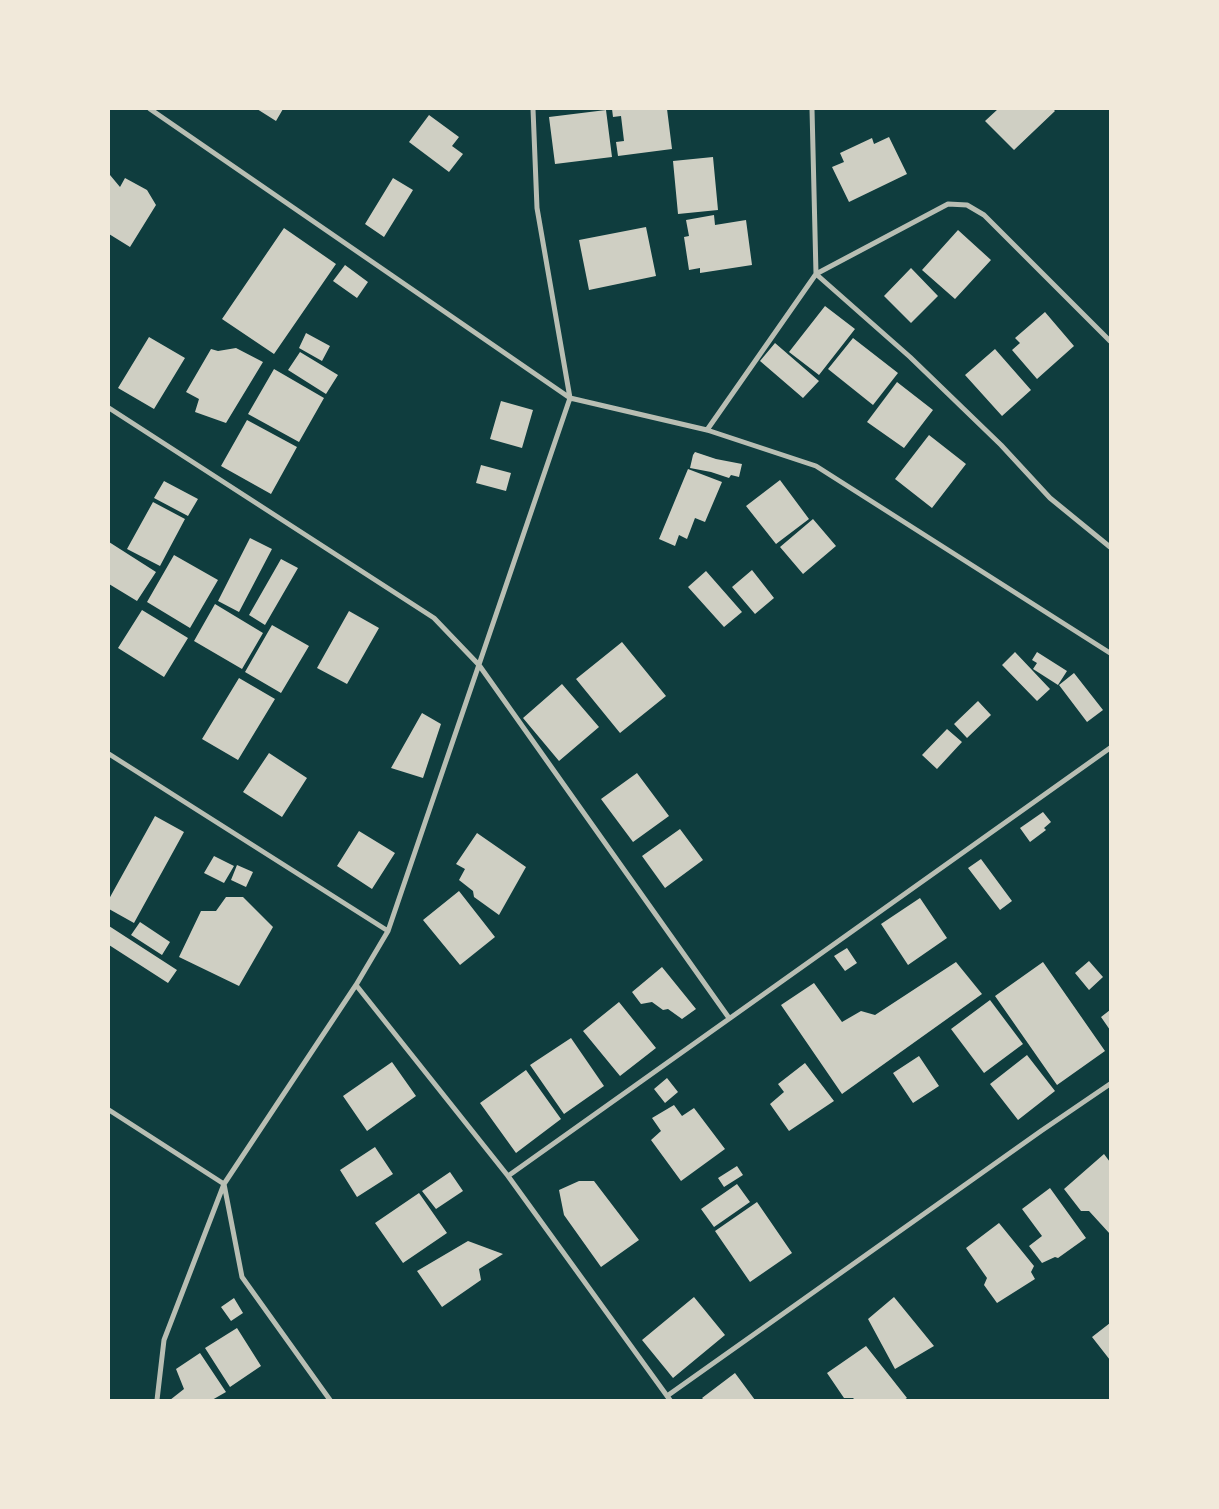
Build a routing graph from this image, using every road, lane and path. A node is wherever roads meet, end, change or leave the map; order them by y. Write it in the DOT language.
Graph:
graph roads {
  1 [pos="150,109"];
  2 [pos="533,109"];
  3 [pos="812,109"];
  4 [pos="816,274"];
  5 [pos="1110,341"];
  6 [pos="570,398"];
  7 [pos="109,408"];
  8 [pos="707,430"];
  9 [pos="1110,547"];
  10 [pos="1110,654"];
  11 [pos="479,665"];
  12 [pos="1110,748"];
  13 [pos="109,754"];
  14 [pos="388,931"];
  15 [pos="356,985"];
  16 [pos="729,1018"];
  17 [pos="1110,1084"];
  18 [pos="109,1110"];
  19 [pos="508,1176"];
  20 [pos="224,1184"];
  21 [pos="668,1398"];
  22 [pos="157,1400"];
  23 [pos="330,1400"];
  1 -- 6 [label="street"];
  2 -- 6 [label="street"];
  3 -- 4 [label="street"];
  4 -- 5 [label="street"];
  4 -- 8 [label="street"];
  4 -- 9 [label="street"];
  6 -- 8 [label="street"];
  6 -- 11 [label="street"];
  7 -- 11 [label="street"];
  8 -- 10 [label="street"];
  11 -- 14 [label="street"];
  11 -- 16 [label="street"];
  12 -- 16 [label="street"];
  13 -- 14 [label="street"];
  14 -- 15 [label="street"];
  15 -- 19 [label="street"];
  15 -- 20 [label="street"];
  16 -- 19 [label="street"];
  17 -- 21 [label="street"];
  18 -- 20 [label="street"];
  19 -- 21 [label="street"];
  20 -- 22 [label="street"];
  20 -- 23 [label="street"];
}
